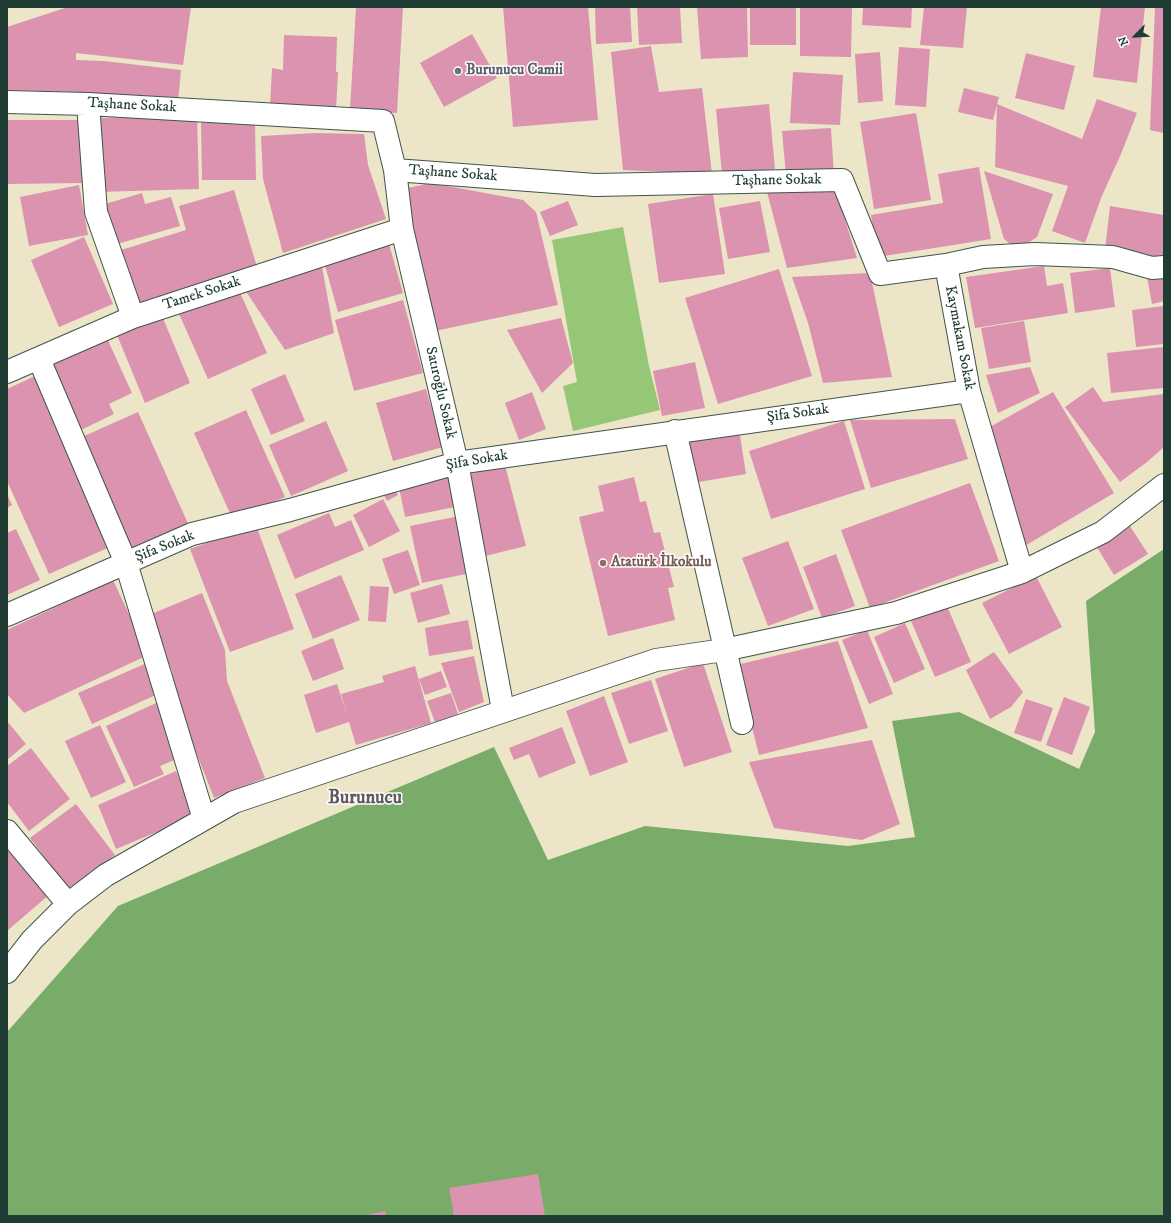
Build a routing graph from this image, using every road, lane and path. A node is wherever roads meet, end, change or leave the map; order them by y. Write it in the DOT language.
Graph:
graph roads {
  1 [pos="7,102"];
  2 [pos="88,104"];
  3 [pos="395,170"];
  4 [pos="842,180"];
  5 [pos="402,229"];
  6 [pos="946,265"];
  7 [pos="1164,267"];
  8 [pos="133,317"];
  9 [pos="39,359"];
  10 [pos="7,372"];
  11 [pos="969,391"];
  12 [pos="675,431"];
  13 [pos="457,463"];
  14 [pos="1164,485"];
  15 [pos="126,563"];
  16 [pos="1022,572"];
  17 [pos="7,615"];
  18 [pos="724,650"];
  19 [pos="503,710"];
  20 [pos="742,723"];
  21 [pos="204,819"];
  22 [pos="7,831"];
  23 [pos="68,904"];
  24 [pos="7,972"];
  1 -- 2 [label="street, Taşhane Sokak"];
  2 -- 3 [label="street, Taşhane Sokak"];
  2 -- 8 [label="street"];
  3 -- 4 [label="street, Taşhane Sokak"];
  3 -- 5 [label="street, Satıroğlu Sokak"];
  4 -- 6 [label="street, Kaymakam Sokak"];
  5 -- 8 [label="street, Tamek Sokak"];
  5 -- 13 [label="street, Satıroğlu Sokak"];
  6 -- 7 [label="street"];
  6 -- 11 [label="street, Kaymakam Sokak"];
  8 -- 9 [label="street, Tamek Sokak"];
  9 -- 10 [label="street, Tamek Sokak"];
  9 -- 15 [label="street"];
  11 -- 12 [label="street, Şifa Sokak"];
  11 -- 16 [label="street, Kaymakam Sokak"];
  12 -- 13 [label="street, Şifa Sokak"];
  12 -- 18 [label="street"];
  13 -- 15 [label="street, Şifa Sokak"];
  13 -- 19 [label="street, Satıroğlu Sokak"];
  14 -- 16 [label="street"];
  15 -- 17 [label="street, Şifa Sokak"];
  15 -- 21 [label="street"];
  16 -- 18 [label="street"];
  18 -- 19 [label="street"];
  18 -- 20 [label="street"];
  19 -- 21 [label="street"];
  21 -- 23 [label="street"];
  22 -- 23 [label="street"];
  23 -- 24 [label="street"];
}
